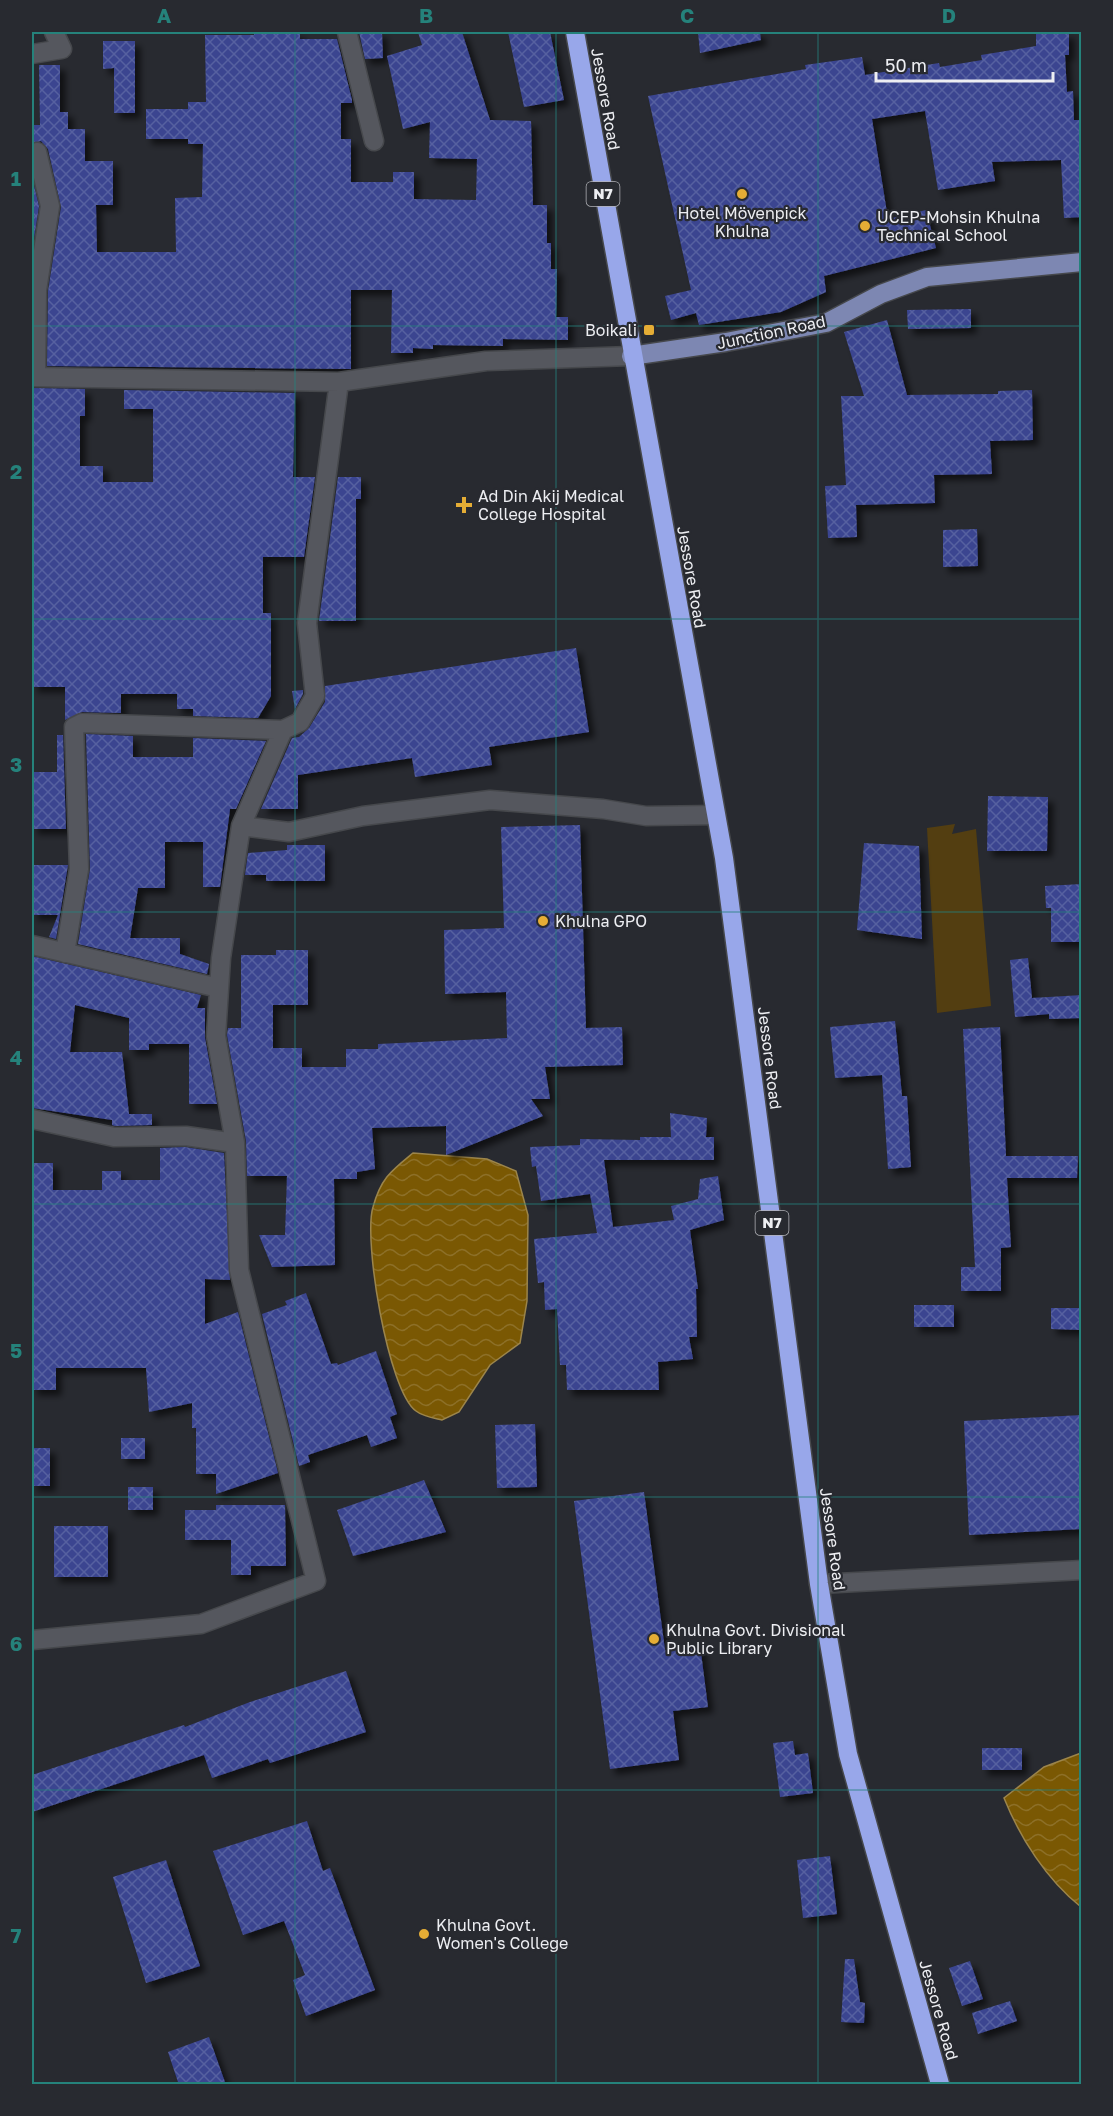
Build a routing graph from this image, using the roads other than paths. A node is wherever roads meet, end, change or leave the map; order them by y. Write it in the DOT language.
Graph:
graph roads {
  1 [pos="54,32"];
  2 [pos="347,32"];
  3 [pos="574,32"];
  4 [pos="32,54"];
  5 [pos="374,141"];
  6 [pos="37,152"];
  7 [pos="1082,262"];
  8 [pos="631,356"];
  9 [pos="34,377"];
  10 [pos="339,382"];
  11 [pos="283,730"];
  12 [pos="716,815"];
  13 [pos="241,826"];
  14 [pos="32,945"];
  15 [pos="65,953"];
  16 [pos="219,988"];
  17 [pos="32,1119"];
  18 [pos="235,1143"];
  19 [pos="1082,1570"];
  20 [pos="819,1584"];
  21 [pos="32,1640"];
  22 [pos="940,2085"];
  1 -- 4 [label="street"];
  2 -- 5 [label="street"];
  3 -- 8 [label="highway, Jessore Road / N7"];
  6 -- 9 [label="street"];
  7 -- 8 [label="main road, Junction Road"];
  8 -- 10 [label="street"];
  8 -- 12 [label="highway, Jessore Road / N7"];
  9 -- 10 [label="street"];
  10 -- 11 [label="street"];
  11 -- 13 [label="street"];
  11 -- 15 [label="street"];
  12 -- 13 [label="street"];
  12 -- 20 [label="highway, Jessore Road / N7"];
  13 -- 16 [label="street"];
  14 -- 15 [label="street"];
  15 -- 16 [label="street"];
  16 -- 18 [label="street"];
  17 -- 18 [label="street"];
  18 -- 21 [label="street"];
  19 -- 20 [label="street"];
  20 -- 22 [label="highway, Jessore Road / N7"];
}
